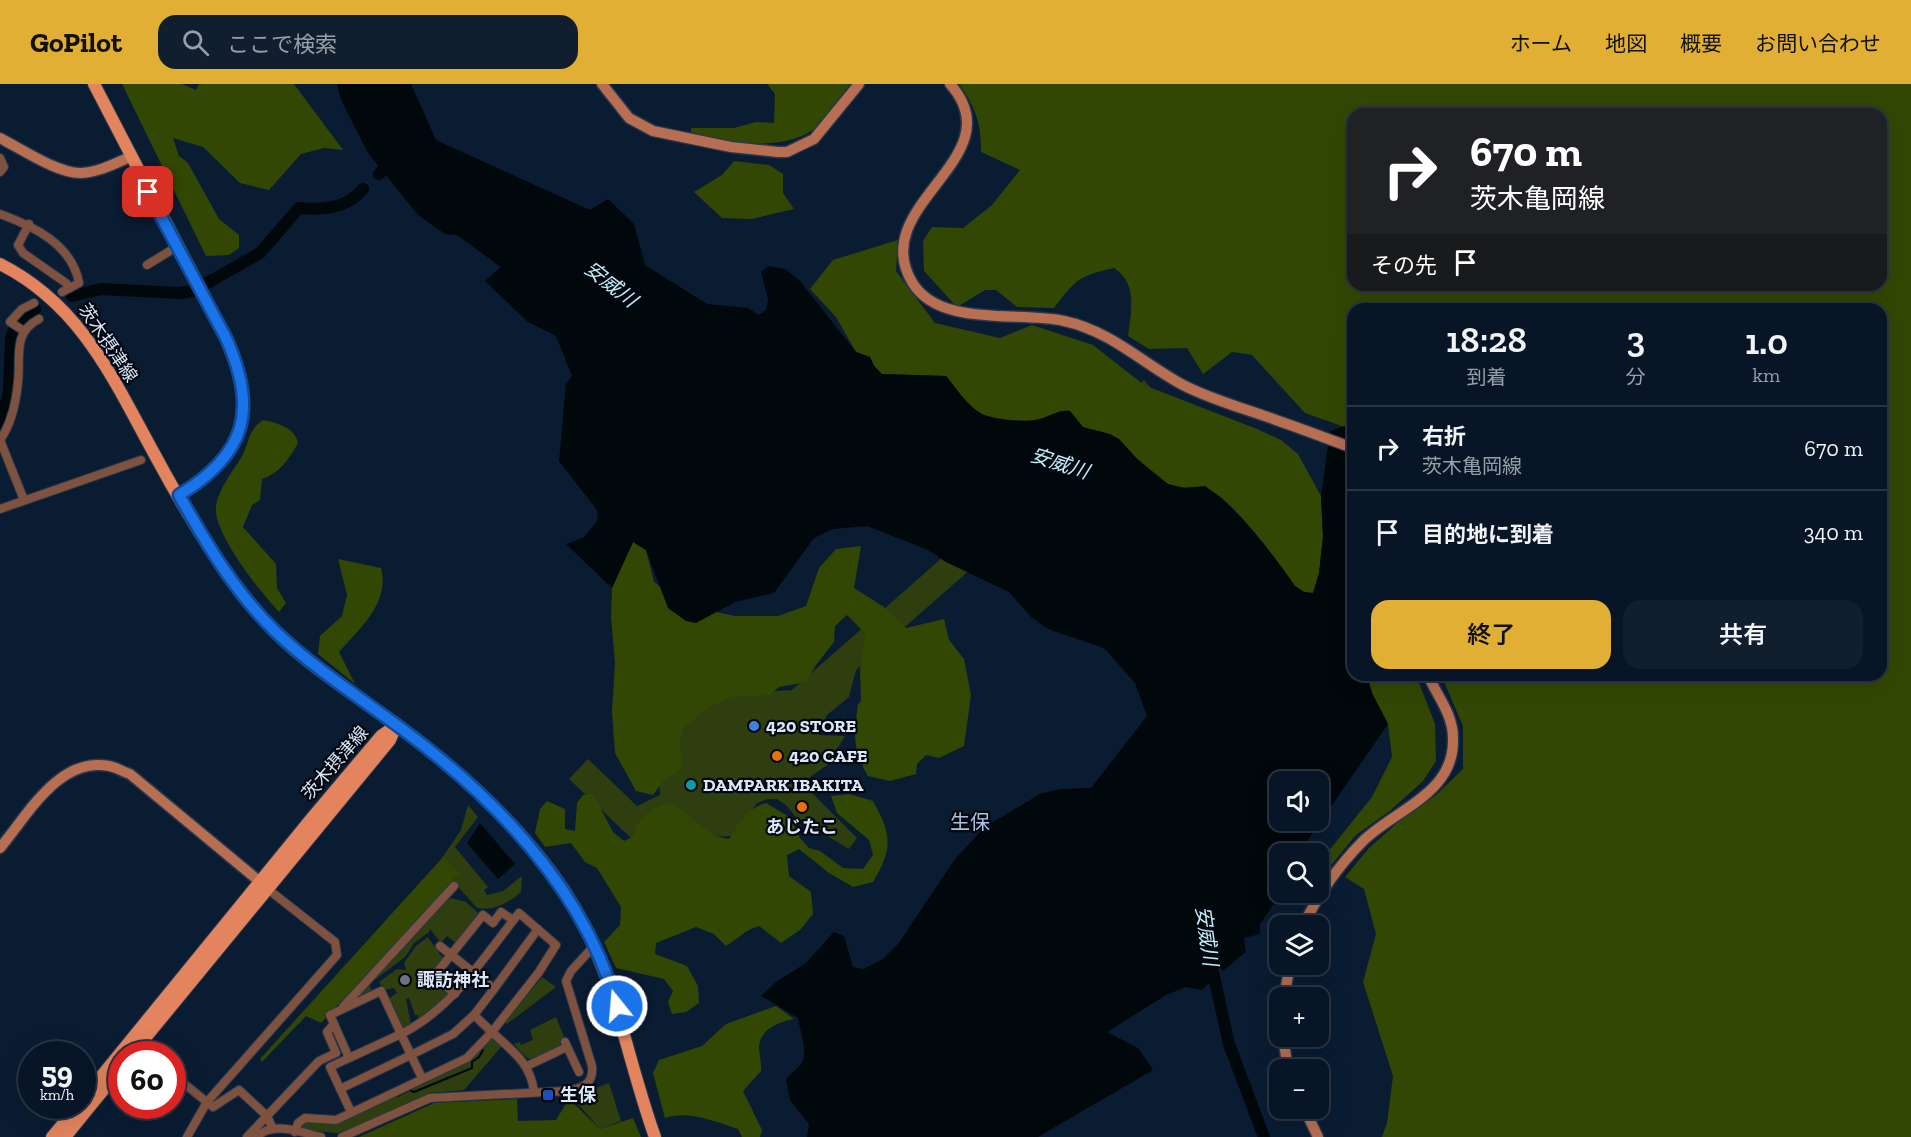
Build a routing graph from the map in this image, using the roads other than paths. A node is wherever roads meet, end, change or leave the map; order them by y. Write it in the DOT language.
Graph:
graph roads {
  1 [pos="94,84"];
  2 [pos="602,84"];
  3 [pos="859,84"];
  4 [pos="950,84"];
  5 [pos="0,138"];
  6 [pos="130,157"];
  7 [pos="0,158"];
  8 [pos="0,172"];
  9 [pos="0,214"];
  10 [pos="29,224"];
  11 [pos="178,246"];
  12 [pos="0,264"];
  13 [pos="147,265"];
  14 [pos="70,288"];
  15 [pos="62,292"];
  16 [pos="34,303"];
  17 [pos="39,319"];
  18 [pos="23,331"];
  19 [pos="0,440"];
  20 [pos="1347,446"];
  21 [pos="141,460"];
  22 [pos="179,495"];
  23 [pos="24,500"];
  24 [pos="0,509"];
  25 [pos="1431,681"];
  26 [pos="397,725"];
  27 [pos="0,848"];
  28 [pos="259,881"];
  29 [pos="451,888"];
  30 [pos="269,890"];
  31 [pos="1309,915"];
  32 [pos="513,920"];
  33 [pos="538,929"];
  34 [pos="440,946"];
  35 [pos="594,946"];
  36 [pos="452,955"];
  37 [pos="473,972"];
  38 [pos="494,989"];
  39 [pos="455,994"];
  40 [pos="340,1010"];
  41 [pos="474,1015"];
  42 [pos="334,1024"];
  43 [pos="492,1032"];
  44 [pos="401,1034"];
  45 [pos="149,1041"];
  46 [pos="411,1055"];
  47 [pos="349,1058"];
  48 [pos="527,1066"];
  49 [pos="579,1072"];
  50 [pos="422,1078"];
  51 [pos="96,1083"];
  52 [pos="108,1084"];
  53 [pos="186,1085"];
  54 [pos="340,1089"];
  55 [pos="534,1092"];
  56 [pos="207,1102"];
  57 [pos="351,1112"];
  58 [pos="267,1116"];
  59 [pos="67,1119"];
  60 [pos="1309,1119"];
  61 [pos="273,1128"];
  62 [pos="295,1131"];
  63 [pos="353,1136"];
  64 [pos="52,1137"];
  65 [pos="65,1137"];
  66 [pos="187,1137"];
  67 [pos="247,1137"];
  68 [pos="257,1137"];
  69 [pos="321,1137"];
  70 [pos="342,1137"];
  71 [pos="655,1137"];
  72 [pos="1318,1137"];
  1 -- 6 [label="main road"];
  2 -- 3 [label="street"];
  4 -- 20 [label="street"];
  5 -- 6 [label="street"];
  6 -- 11 [label="main road"];
  7 -- 8 [label="street"];
  9 -- 10 [label="street"];
  10 -- 14 [label="street"];
  10 -- 14 [label="street"];
  11 -- 13 [label="street"];
  11 -- 22 [label="main road"];
  12 -- 22 [label="main road, 茨木摂津線"];
  14 -- 15 [label="street"];
  16 -- 18 [label="street"];
  17 -- 18 [label="street"];
  18 -- 19 [label="street"];
  19 -- 23 [label="street"];
  21 -- 23 [label="street"];
  22 -- 26 [label="main road, 茨木摂津線"];
  23 -- 24 [label="street"];
  25 -- 31 [label="street"];
  26 -- 28 [label="main road, 茨木摂津線"];
  26 -- 30 [label="main road, 茨木摂津線"];
  26 -- 35 [label="main road, 茨木摂津線"];
  27 -- 28 [label="street"];
  28 -- 30 [label="street"];
  28 -- 51 [label="main road, 茨木摂津線"];
  29 -- 40 [label="street"];
  30 -- 45 [label="main road, 茨木摂津線"];
  30 -- 56 [label="street"];
  32 -- 33 [label="street"];
  32 -- 36 [label="street"];
  32 -- 37 [label="street"];
  33 -- 38 [label="street"];
  33 -- 43 [label="street"];
  34 -- 36 [label="street"];
  35 -- 55 [label="street"];
  35 -- 71 [label="main road, 茨木摂津線"];
  36 -- 37 [label="street"];
  36 -- 39 [label="street"];
  37 -- 38 [label="street"];
  37 -- 39 [label="street"];
  38 -- 41 [label="street"];
  39 -- 44 [label="street"];
  40 -- 42 [label="street"];
  40 -- 44 [label="street"];
  41 -- 43 [label="street"];
  41 -- 46 [label="street"];
  42 -- 47 [label="street"];
  42 -- 58 [label="street"];
  43 -- 48 [label="street"];
  43 -- 50 [label="street"];
  44 -- 46 [label="street"];
  44 -- 47 [label="street"];
  46 -- 50 [label="street"];
  46 -- 54 [label="street"];
  47 -- 54 [label="street"];
  48 -- 49 [label="street"];
  48 -- 55 [label="street"];
  50 -- 57 [label="street"];
  52 -- 65 [label="main road"];
  53 -- 56 [label="street"];
  54 -- 57 [label="street"];
  55 -- 63 [label="street"];
  56 -- 58 [label="street"];
  56 -- 66 [label="street"];
  57 -- 62 [label="street"];
  58 -- 61 [label="street"];
  58 -- 67 [label="street"];
  59 -- 64 [label="main road"];
  60 -- 72 [label="street"];
  61 -- 62 [label="street"];
  61 -- 68 [label="street"];
  62 -- 69 [label="street"];
  63 -- 70 [label="street"];
}
